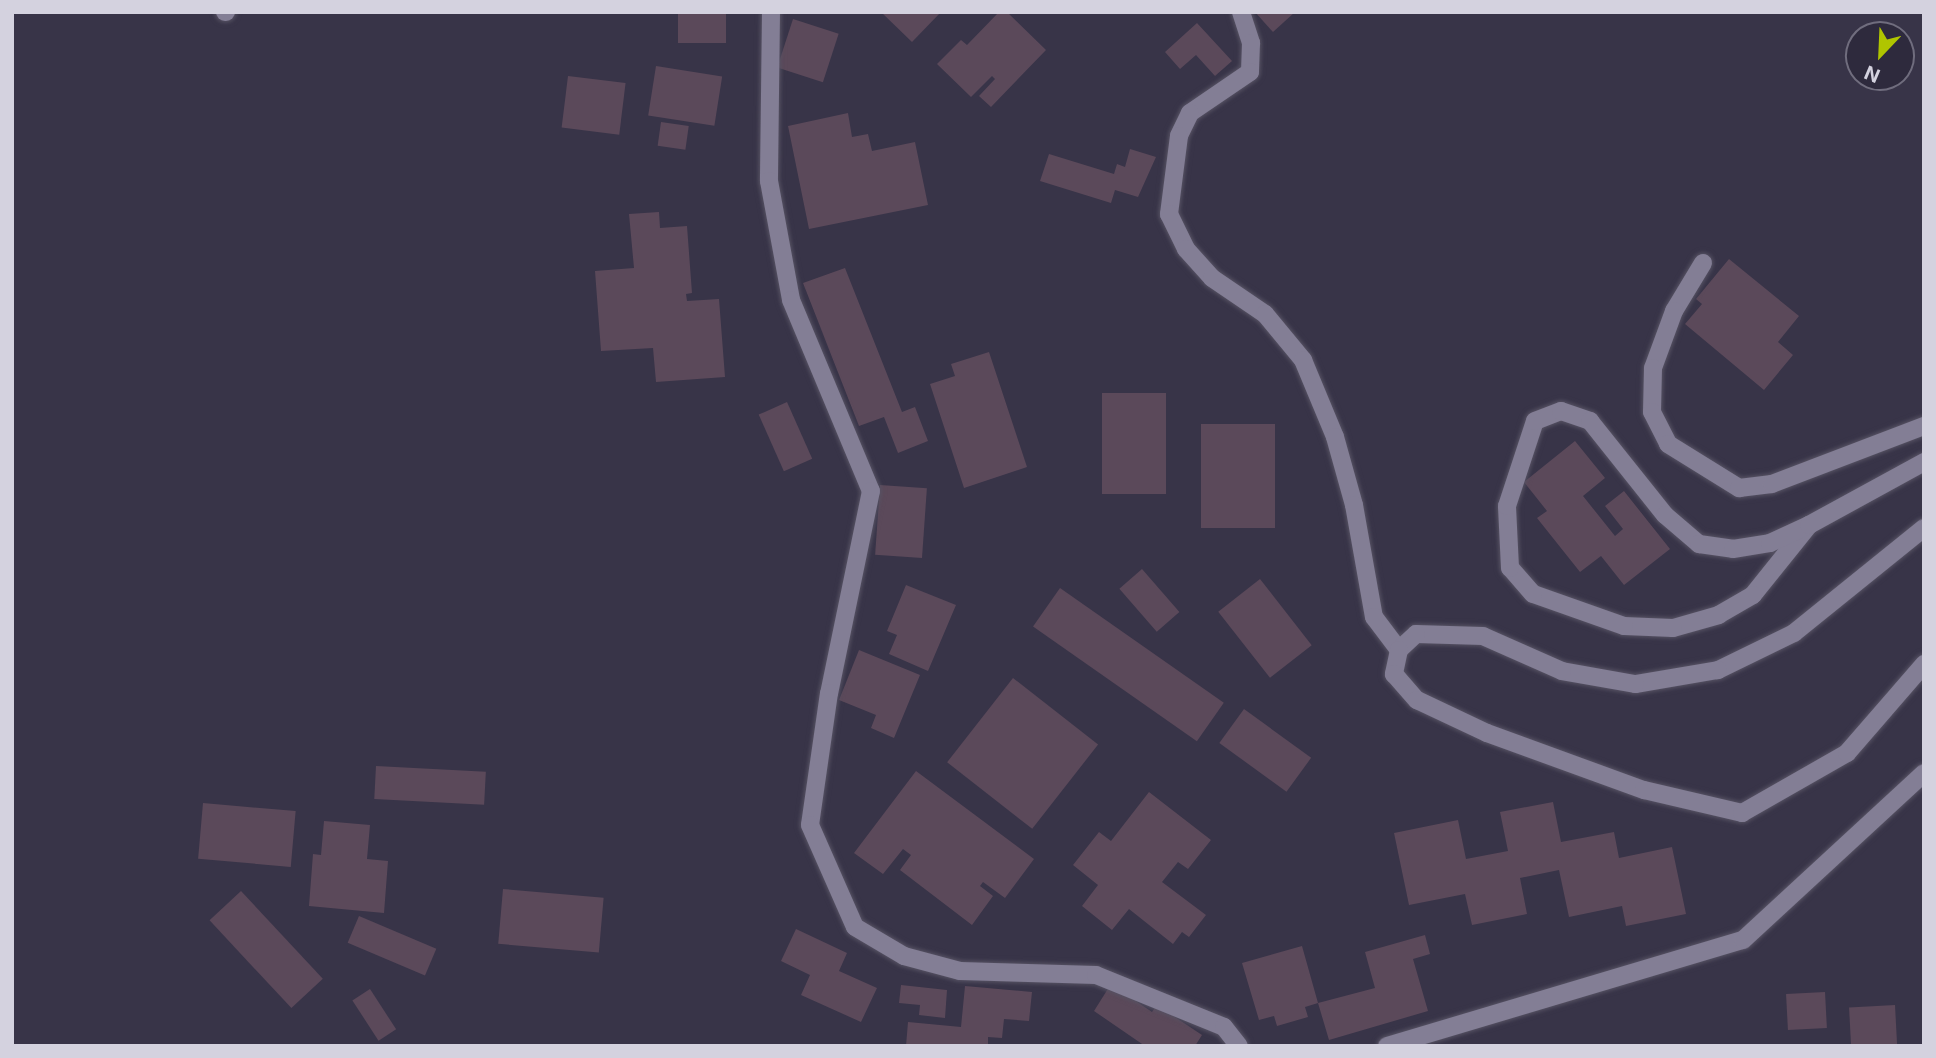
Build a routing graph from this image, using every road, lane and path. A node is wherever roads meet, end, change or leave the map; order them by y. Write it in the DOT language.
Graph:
graph roads {
  1 [pos="771,12"];
  2 [pos="1241,12"];
  3 [pos="1703,263"];
  4 [pos="1924,426"];
  5 [pos="1924,462"];
  6 [pos="1809,525"];
  7 [pos="1924,528"];
  8 [pos="1399,650"];
  9 [pos="1924,664"];
  10 [pos="1924,773"];
  11 [pos="1240,1046"];
  12 [pos="1387,1046"];
  1 -- 11 [label="street"];
  2 -- 8 [label="street"];
  3 -- 4 [label="street"];
  5 -- 6 [label="street"];
  6 -- 6 [label="street"];
  7 -- 8 [label="street"];
  8 -- 9 [label="street"];
  10 -- 12 [label="street"];
}
